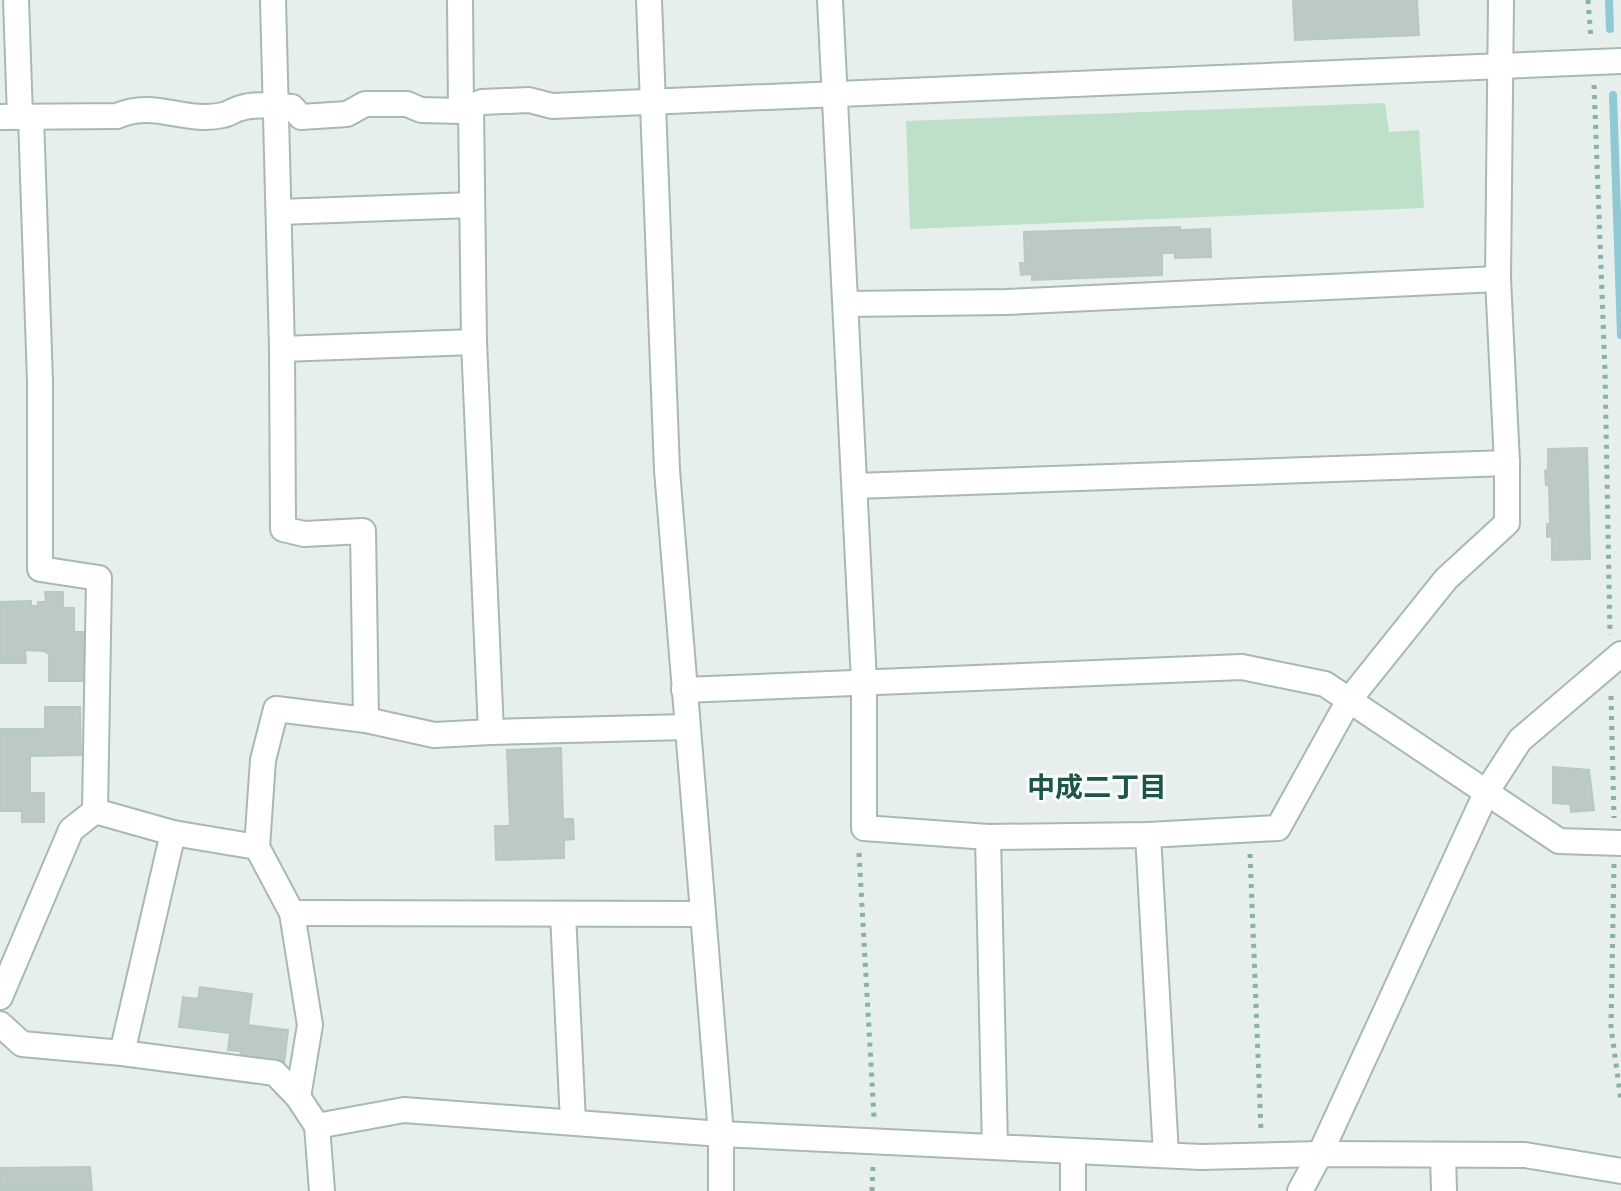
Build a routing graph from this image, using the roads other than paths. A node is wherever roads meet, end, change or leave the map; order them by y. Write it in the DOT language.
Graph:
graph roads {
  1 [pos="16,0"];
  2 [pos="273,0"];
  3 [pos="460,0"];
  4 [pos="649,0"];
  5 [pos="830,0"];
  6 [pos="1501,0"];
  7 [pos="1621,61"];
  8 [pos="1501,66"];
  9 [pos="835,94"];
  10 [pos="652,100"];
  11 [pos="274,106"];
  12 [pos="466,109"];
  13 [pos="17,117"];
  14 [pos="472,205"];
  15 [pos="279,212"];
  16 [pos="1498,279"];
  17 [pos="846,304"];
  18 [pos="474,342"];
  19 [pos="282,349"];
  20 [pos="1507,463"];
  21 [pos="855,486"];
  22 [pos="1616,659"];
  23 [pos="864,682"];
  24 [pos="684,690"];
  25 [pos="1349,700"];
  26 [pos="366,720"];
  27 [pos="687,727"];
  28 [pos="491,732"];
  29 [pos="1487,791"];
  30 [pos="95,811"];
  31 [pos="173,833"];
  32 [pos="1148,835"];
  33 [pos="988,837"];
  34 [pos="1618,843"];
  35 [pos="257,847"];
  36 [pos="292,913"];
  37 [pos="563,914"];
  38 [pos="703,914"];
  39 [pos="0,997"];
  40 [pos="0,1024"];
  41 [pos="122,1053"];
  42 [pos="298,1097"];
  43 [pos="573,1122"];
  44 [pos="317,1126"];
  45 [pos="721,1134"];
  46 [pos="995,1147"];
  47 [pos="1073,1151"];
  48 [pos="1320,1154"];
  49 [pos="1166,1155"];
  50 [pos="1443,1155"];
  51 [pos="1621,1171"];
  52 [pos="322,1191"];
  53 [pos="721,1191"];
  54 [pos="1073,1191"];
  55 [pos="1300,1191"];
  56 [pos="1444,1191"];
  1 -- 13 [label="street"];
  2 -- 11 [label="street"];
  3 -- 12 [label="street"];
  4 -- 10 [label="street"];
  5 -- 9 [label="street"];
  6 -- 8 [label="street"];
  7 -- 8 [label="street"];
  8 -- 9 [label="street"];
  8 -- 16 [label="street"];
  9 -- 10 [label="street"];
  9 -- 17 [label="street"];
  10 -- 12 [label="street"];
  10 -- 24 [label="street"];
  11 -- 12 [label="street"];
  11 -- 13 [label="street"];
  11 -- 15 [label="street"];
  12 -- 14 [label="street"];
  13 -- 30 [label="street"];
  14 -- 15 [label="street"];
  14 -- 18 [label="street"];
  15 -- 19 [label="street"];
  16 -- 17 [label="street"];
  16 -- 20 [label="street"];
  17 -- 21 [label="street"];
  18 -- 19 [label="street"];
  18 -- 28 [label="street"];
  19 -- 26 [label="street"];
  20 -- 21 [label="street"];
  20 -- 25 [label="street"];
  21 -- 23 [label="street"];
  22 -- 29 [label="street"];
  23 -- 24 [label="street"];
  23 -- 25 [label="street"];
  23 -- 33 [label="street"];
  24 -- 27 [label="street"];
  25 -- 29 [label="street"];
  25 -- 32 [label="street"];
  26 -- 28 [label="street"];
  26 -- 35 [label="street"];
  27 -- 28 [label="street"];
  27 -- 38 [label="street"];
  29 -- 34 [label="street"];
  29 -- 48 [label="street"];
  30 -- 31 [label="street"];
  30 -- 39 [label="street"];
  31 -- 35 [label="street"];
  31 -- 41 [label="street"];
  32 -- 33 [label="street"];
  32 -- 49 [label="street"];
  33 -- 46 [label="street"];
  35 -- 36 [label="street"];
  36 -- 37 [label="street"];
  36 -- 42 [label="street"];
  37 -- 38 [label="street"];
  37 -- 43 [label="street"];
  38 -- 45 [label="street"];
  40 -- 41 [label="street"];
  41 -- 42 [label="street"];
  42 -- 44 [label="street"];
  43 -- 44 [label="street"];
  43 -- 45 [label="street"];
  44 -- 52 [label="street"];
  45 -- 46 [label="street"];
  45 -- 53 [label="street"];
  46 -- 47 [label="street"];
  47 -- 49 [label="street"];
  47 -- 54 [label="street"];
  48 -- 49 [label="street"];
  48 -- 50 [label="street"];
  48 -- 55 [label="street"];
  50 -- 51 [label="street"];
  50 -- 56 [label="street"];
}
